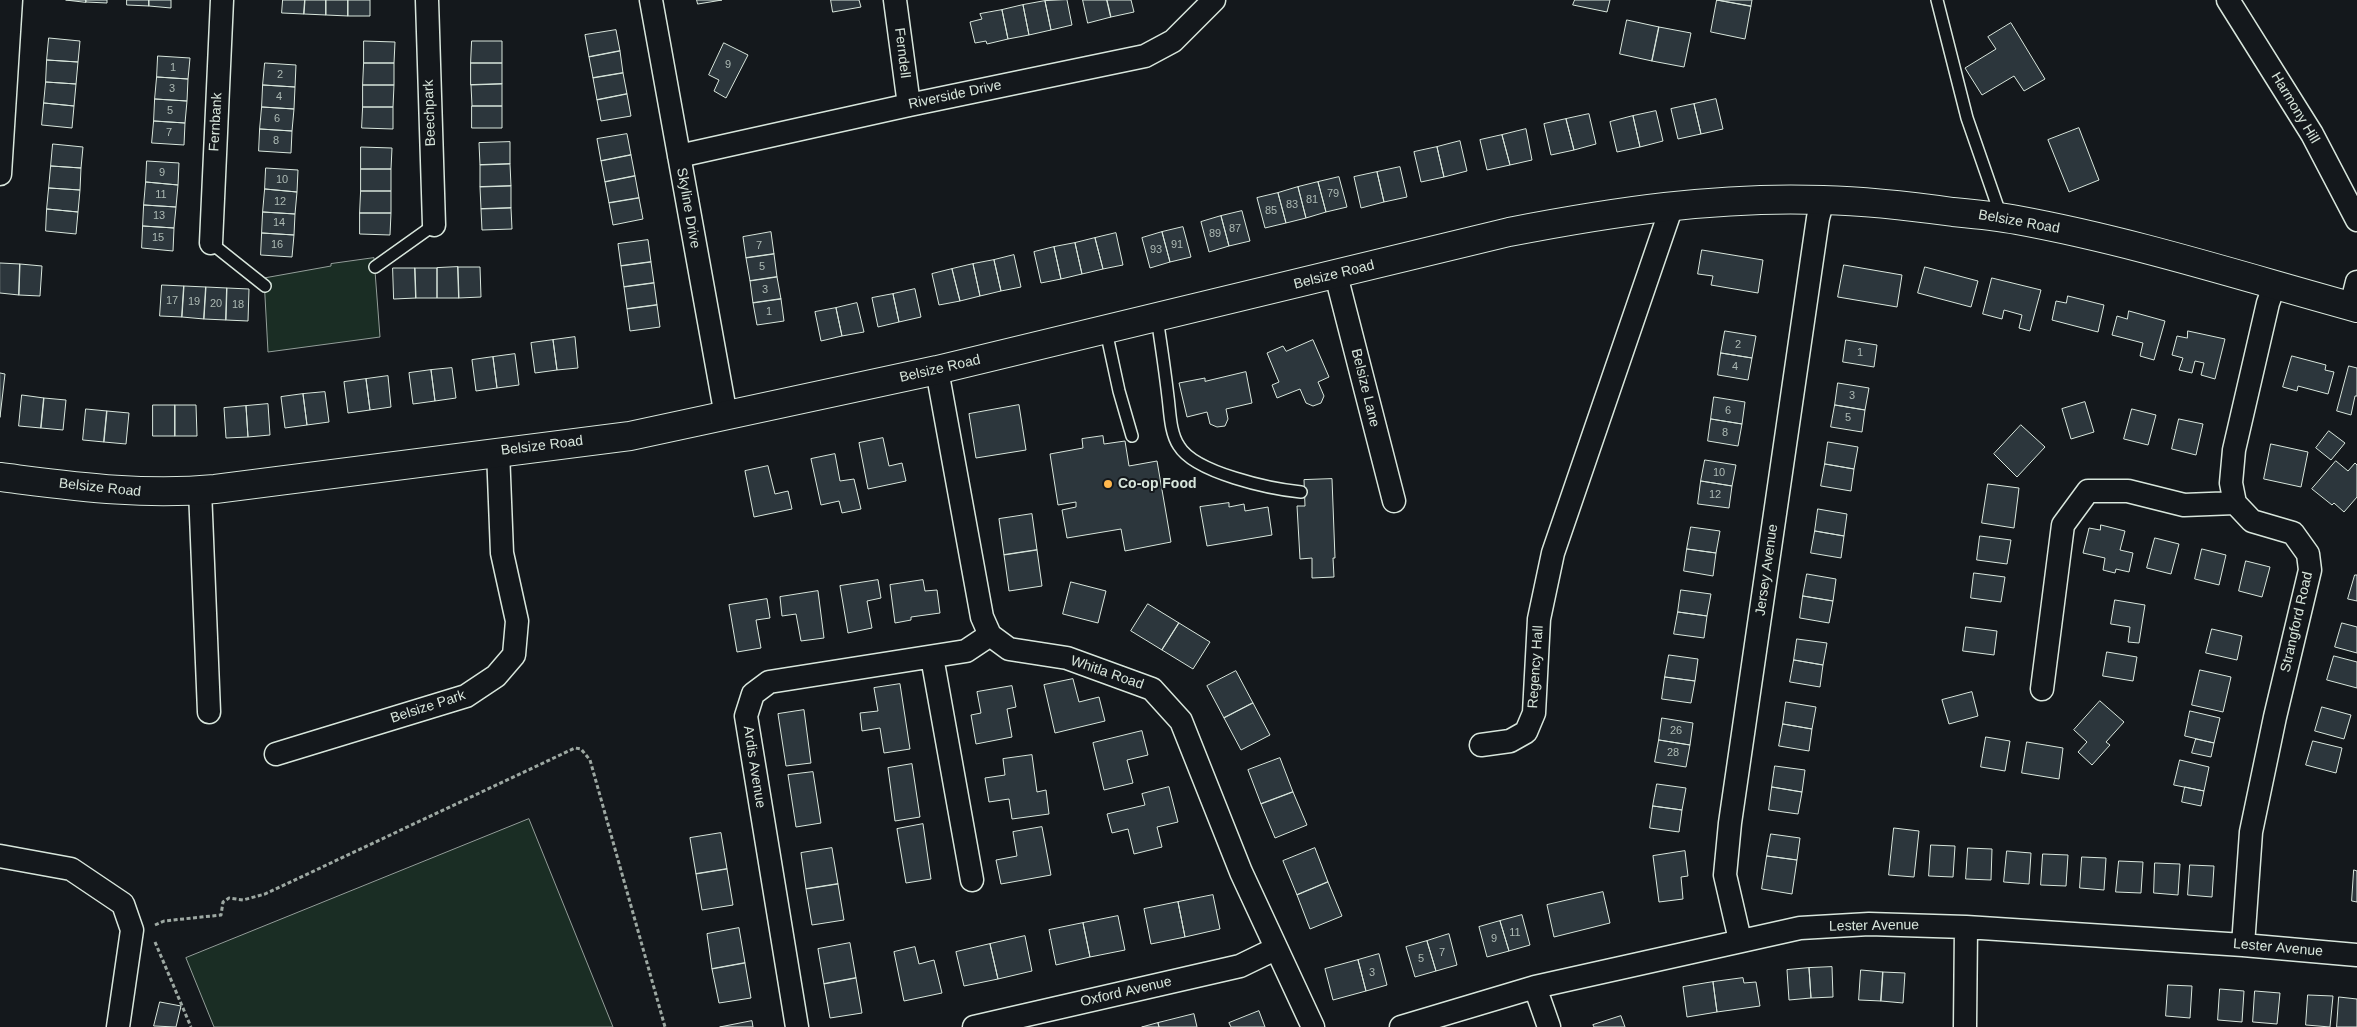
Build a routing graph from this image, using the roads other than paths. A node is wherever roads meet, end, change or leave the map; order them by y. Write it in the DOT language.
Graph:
graph roads {
  1 [pos="11,0"];
  2 [pos="222,0"];
  3 [pos="427,0"];
  4 [pos="650,0"];
  5 [pos="895,0"];
  6 [pos="1214,0"];
  7 [pos="1937,0"];
  8 [pos="2228,0"];
  9 [pos="909,105"];
  10 [pos="678,156"];
  11 [pos="0,174"];
  12 [pos="1823,200"];
  13 [pos="1672,206"];
  14 [pos="2002,218"];
  15 [pos="2357,220"];
  16 [pos="434,225"];
  17 [pos="210,243"];
  18 [pos="374,267"];
  19 [pos="1336,275"];
  20 [pos="2275,284"];
  21 [pos="265,286"];
  22 [pos="2355,299"];
  23 [pos="1157,318"];
  24 [pos="1106,330"];
  25 [pos="937,370"];
  26 [pos="726,416"];
  27 [pos="1132,436"];
  28 [pos="498,451"];
  29 [pos="0,476"];
  30 [pos="200,490"];
  31 [pos="1301,492"];
  32 [pos="1394,501"];
  33 [pos="2235,503"];
  34 [pos="990,635"];
  35 [pos="932,657"];
  36 [pos="2042,689"];
  37 [pos="209,712"];
  38 [pos="1481,745"];
  39 [pos="276,754"];
  40 [pos="0,856"];
  41 [pos="972,880"];
  42 [pos="1966,926"];
  43 [pos="1740,940"];
  44 [pos="2242,945"];
  45 [pos="1275,949"];
  46 [pos="2357,955"];
  47 [pos="1535,987"];
  48 [pos="118,1027"];
  49 [pos="797,1027"];
  50 [pos="974,1027"];
  51 [pos="1313,1027"];
  52 [pos="1402,1027"];
  53 [pos="1549,1027"];
  54 [pos="1965,1027"];
  1 -- 11 [label="street"];
  2 -- 17 [label="street, Fernbank"];
  3 -- 16 [label="street, Beechpark"];
  4 -- 10 [label="street, Skyline Drive"];
  5 -- 9 [label="street, Ferndell"];
  6 -- 9 [label="street, Riverside Drive"];
  7 -- 14 [label="lane"];
  8 -- 15 [label="street, Harmony Hill"];
  9 -- 10 [label="street, Riverside Drive"];
  10 -- 26 [label="street, Skyline Drive"];
  12 -- 13 [label="street, Belsize Road"];
  12 -- 14 [label="street, Belsize Road"];
  12 -- 43 [label="street, Jersey Avenue"];
  13 -- 19 [label="street, Belsize Road"];
  13 -- 38 [label="street, Regency Hall"];
  14 -- 20 [label="street, Belsize Road"];
  16 -- 18 [label="lane"];
  17 -- 21 [label="lane"];
  19 -- 23 [label="street, Belsize Road"];
  19 -- 32 [label="street, Belsize Lane"];
  20 -- 22 [label="street, Belsize Road"];
  20 -- 33 [label="street"];
  23 -- 24 [label="street, Belsize Road"];
  23 -- 31 [label="lane"];
  24 -- 25 [label="street, Belsize Road"];
  24 -- 27 [label="lane"];
  25 -- 26 [label="street, Belsize Road"];
  25 -- 34 [label="street"];
  26 -- 28 [label="street, Belsize Road"];
  28 -- 30 [label="street, Belsize Road"];
  28 -- 39 [label="street, Belsize Park"];
  29 -- 30 [label="street, Belsize Road"];
  30 -- 37 [label="street"];
  33 -- 36 [label="street"];
  33 -- 44 [label="street, Strangford Road"];
  34 -- 35 [label="street, Ardis Avenue"];
  34 -- 45 [label="street, Whitla Road"];
  35 -- 41 [label="street"];
  35 -- 49 [label="street, Ardis Avenue"];
  40 -- 48 [label="street"];
  42 -- 43 [label="street, Lester Avenue"];
  42 -- 44 [label="street, Lester Avenue"];
  42 -- 54 [label="street"];
  43 -- 47 [label="street, Lester Avenue"];
  44 -- 46 [label="street, Lester Avenue"];
  45 -- 50 [label="street, Oxford Avenue"];
  45 -- 51 [label="street, Whitla Road"];
  47 -- 52 [label="street, Lester Avenue"];
  47 -- 53 [label="street"];
}
